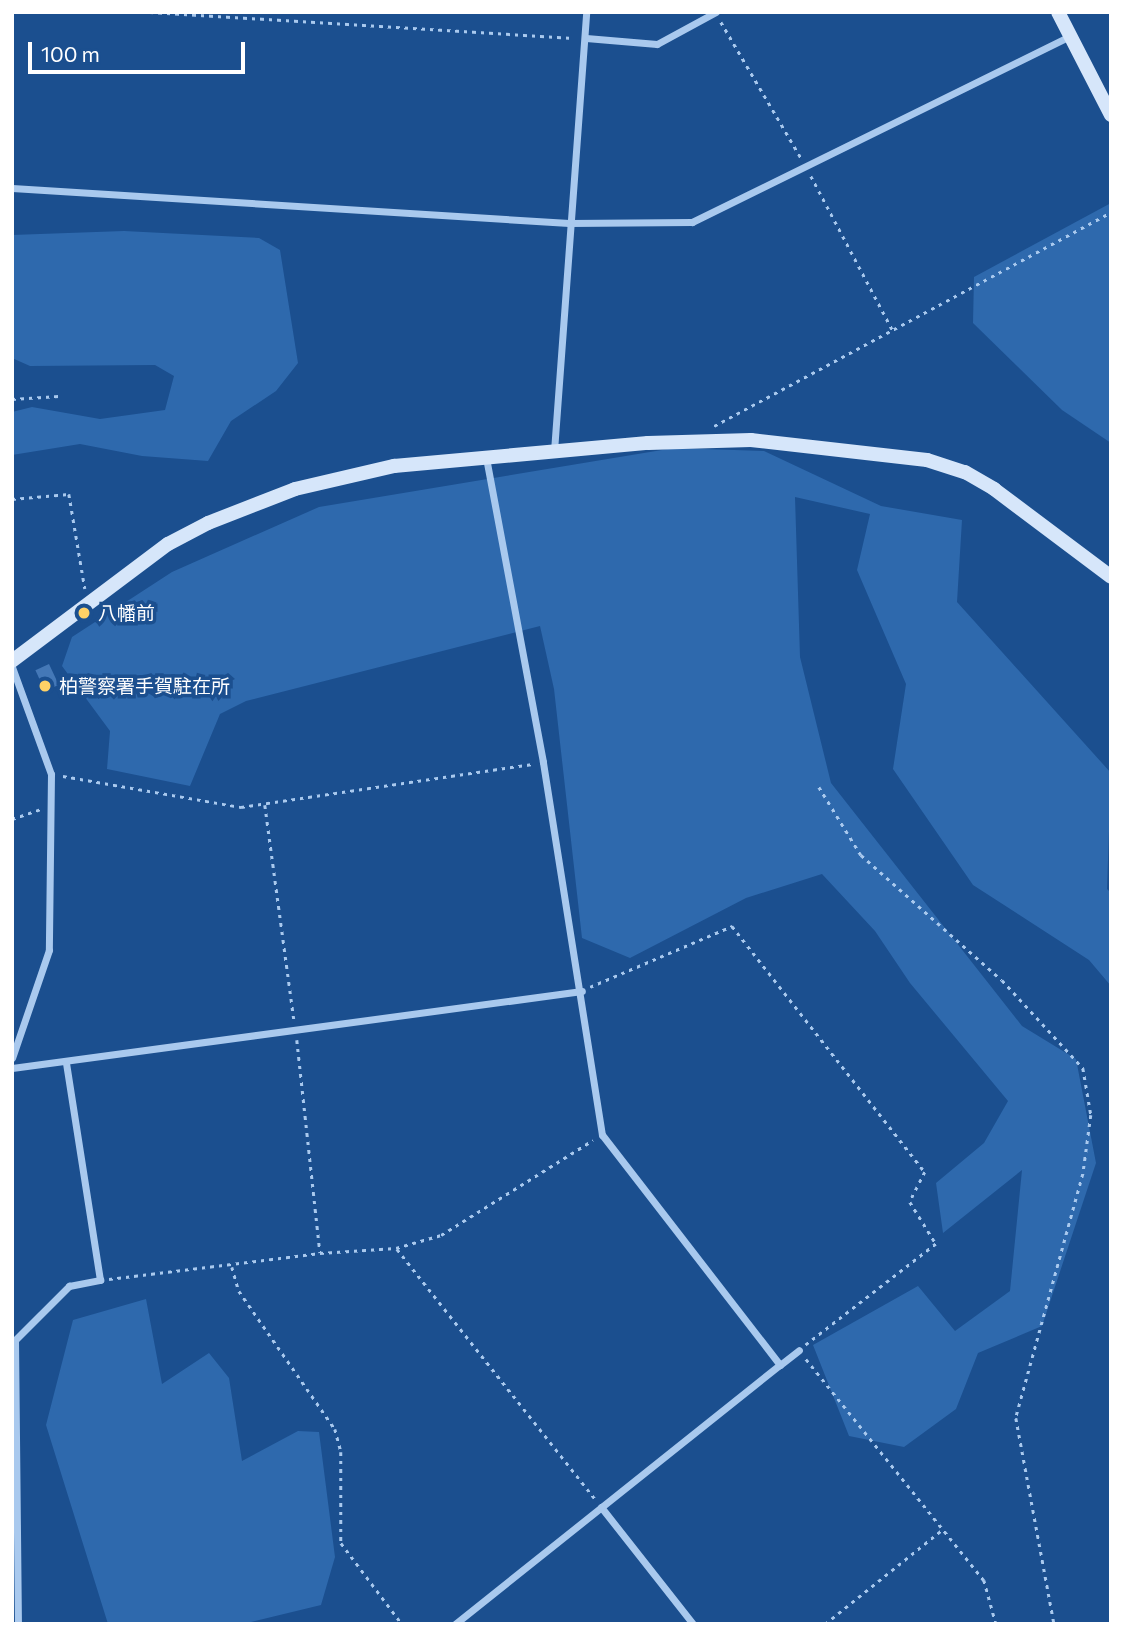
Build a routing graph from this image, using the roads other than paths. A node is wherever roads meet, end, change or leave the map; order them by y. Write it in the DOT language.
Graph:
graph roads {
  1 [pos="586,12"];
  2 [pos="716,12"];
  3 [pos="1058,12"];
  4 [pos="1071,36"];
  5 [pos="586,38"];
  6 [pos="1111,115"];
  7 [pos="12,188"];
  8 [pos="569,223"];
  9 [pos="554,452"];
  10 [pos="486,457"];
  11 [pos="1111,577"];
  12 [pos="12,662"];
  13 [pos="12,667"];
  14 [pos="582,991"];
  15 [pos="12,1058"];
  16 [pos="66,1062"];
  17 [pos="12,1068"];
  18 [pos="13,1342"];
  19 [pos="799,1350"];
  20 [pos="780,1365"];
  21 [pos="601,1507"];
  22 [pos="18,1624"];
  23 [pos="455,1624"];
  24 [pos="693,1624"];
  1 -- 5 [label="street"];
  2 -- 5 [label="street"];
  3 -- 4 [label="street"];
  4 -- 6 [label="street"];
  4 -- 8 [label="street"];
  5 -- 8 [label="street"];
  7 -- 8 [label="street"];
  8 -- 9 [label="street"];
  9 -- 10 [label="street"];
  9 -- 11 [label="street"];
  10 -- 12 [label="street"];
  10 -- 14 [label="street"];
  13 -- 15 [label="street"];
  14 -- 16 [label="street"];
  14 -- 20 [label="street"];
  16 -- 17 [label="street"];
  16 -- 18 [label="street"];
  18 -- 22 [label="street"];
  19 -- 20 [label="street"];
  20 -- 21 [label="street"];
  21 -- 23 [label="street"];
  21 -- 24 [label="street"];
}
